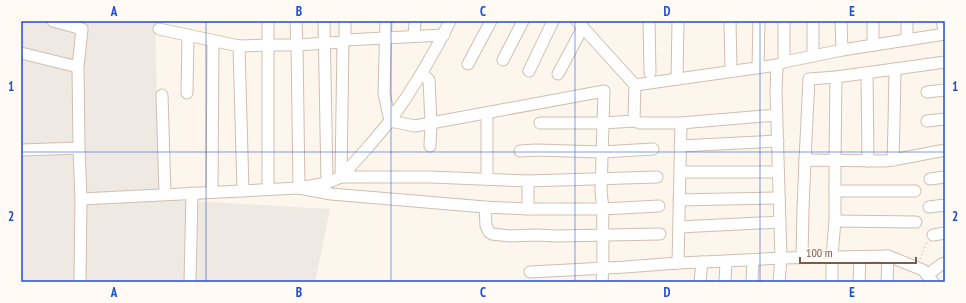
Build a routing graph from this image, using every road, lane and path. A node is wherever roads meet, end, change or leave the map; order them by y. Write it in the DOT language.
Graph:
graph roads {
  1 [pos="53,21"];
  2 [pos="268,21"];
  3 [pos="296,21"];
  4 [pos="324,21"];
  5 [pos="345,21"];
  6 [pos="386,21"];
  7 [pos="414,21"];
  8 [pos="444,21"];
  9 [pos="450,21"];
  10 [pos="491,21"];
  11 [pos="523,21"];
  12 [pos="554,21"];
  13 [pos="649,21"];
  14 [pos="678,21"];
  15 [pos="730,21"];
  16 [pos="759,21"];
  17 [pos="784,21"];
  18 [pos="813,21"];
  19 [pos="841,21"];
  20 [pos="873,21"];
  21 [pos="907,21"];
  22 [pos="942,21"];
  23 [pos="580,24"];
  24 [pos="159,29"];
  25 [pos="444,34"];
  26 [pos="945,34"];
  27 [pos="188,35"];
  28 [pos="414,36"];
  29 [pos="385,38"];
  30 [pos="213,40"];
  31 [pos="907,40"];
  32 [pos="344,41"];
  33 [pos="324,43"];
  34 [pos="268,45"];
  35 [pos="297,45"];
  36 [pos="873,45"];
  37 [pos="239,46"];
  38 [pos="842,50"];
  39 [pos="21,53"];
  40 [pos="813,56"];
  41 [pos="503,60"];
  42 [pos="945,62"];
  43 [pos="468,64"];
  44 [pos="780,64"];
  45 [pos="78,67"];
  46 [pos="758,67"];
  47 [pos="895,69"];
  48 [pos="529,71"];
  49 [pos="731,71"];
  50 [pos="650,73"];
  51 [pos="867,73"];
  52 [pos="422,74"];
  53 [pos="558,74"];
  54 [pos="836,77"];
  55 [pos="677,79"];
  56 [pos="635,85"];
  57 [pos="945,90"];
  58 [pos="927,92"];
  59 [pos="187,93"];
  60 [pos="162,94"];
  61 [pos="487,113"];
  62 [pos="777,115"];
  63 [pos="945,119"];
  64 [pos="390,121"];
  65 [pos="634,121"];
  66 [pos="927,121"];
  67 [pos="681,122"];
  68 [pos="431,123"];
  69 [pos="540,123"];
  70 [pos="603,123"];
  71 [pos="778,141"];
  72 [pos="430,146"];
  73 [pos="680,146"];
  74 [pos="79,148"];
  75 [pos="653,149"];
  76 [pos="21,150"];
  77 [pos="945,150"];
  78 [pos="520,151"];
  79 [pos="602,152"];
  80 [pos="805,160"];
  81 [pos="835,160"];
  82 [pos="868,160"];
  83 [pos="893,160"];
  84 [pos="680,172"];
  85 [pos="778,172"];
  86 [pos="340,177"];
  87 [pos="657,177"];
  88 [pos="945,177"];
  89 [pos="487,179"];
  90 [pos="602,179"];
  91 [pos="930,179"];
  92 [pos="528,181"];
  93 [pos="327,183"];
  94 [pos="299,188"];
  95 [pos="268,189"];
  96 [pos="243,191"];
  97 [pos="835,191"];
  98 [pos="915,191"];
  99 [pos="212,192"];
  100 [pos="192,193"];
  101 [pos="165,194"];
  102 [pos="779,198"];
  103 [pos="81,199"];
  104 [pos="679,200"];
  105 [pos="945,205"];
  106 [pos="659,206"];
  107 [pos="485,207"];
  108 [pos="929,207"];
  109 [pos="528,208"];
  110 [pos="603,209"];
  111 [pos="835,221"];
  112 [pos="780,222"];
  113 [pos="916,222"];
  114 [pos="679,227"];
  115 [pos="945,233"];
  116 [pos="660,234"];
  117 [pos="602,235"];
  118 [pos="933,235"];
  119 [pos="860,256"];
  120 [pos="888,256"];
  121 [pos="832,257"];
  122 [pos="781,258"];
  123 [pos="802,258"];
  124 [pos="752,260"];
  125 [pos="726,261"];
  126 [pos="702,262"];
  127 [pos="678,263"];
  128 [pos="945,263"];
  129 [pos="916,267"];
  130 [pos="603,268"];
  131 [pos="530,272"];
  132 [pos="930,278"];
  133 [pos="80,282"];
  134 [pos="190,282"];
  135 [pos="602,282"];
  136 [pos="700,282"];
  137 [pos="725,282"];
  138 [pos="752,282"];
  139 [pos="779,282"];
  140 [pos="832,282"];
  141 [pos="859,282"];
  142 [pos="887,282"];
  1 -- 45 [label="street"];
  2 -- 34 [label="street"];
  3 -- 35 [label="street"];
  4 -- 33 [label="street"];
  5 -- 32 [label="street"];
  6 -- 29 [label="street"];
  7 -- 28 [label="street"];
  8 -- 25 [label="street"];
  9 -- 25 [label="street"];
  10 -- 43 [label="street"];
  11 -- 41 [label="street"];
  12 -- 48 [label="street"];
  13 -- 50 [label="street"];
  14 -- 55 [label="street"];
  15 -- 49 [label="street"];
  16 -- 46 [label="street"];
  17 -- 44 [label="street"];
  18 -- 40 [label="street"];
  19 -- 38 [label="street"];
  20 -- 36 [label="street"];
  21 -- 31 [label="street"];
  22 -- 26 [label="street"];
  23 -- 53 [label="street"];
  23 -- 56 [label="street"];
  24 -- 27 [label="street"];
  25 -- 28 [label="street"];
  25 -- 52 [label="street"];
  26 -- 31 [label="street"];
  27 -- 30 [label="street"];
  27 -- 59 [label="street"];
  28 -- 29 [label="street"];
  29 -- 32 [label="street"];
  29 -- 64 [label="street"];
  30 -- 37 [label="street"];
  30 -- 99 [label="street"];
  31 -- 36 [label="street"];
  32 -- 33 [label="street"];
  32 -- 86 [label="street"];
  33 -- 35 [label="street"];
  33 -- 93 [label="street"];
  34 -- 35 [label="street"];
  34 -- 37 [label="street"];
  34 -- 95 [label="street"];
  35 -- 94 [label="street"];
  36 -- 38 [label="street"];
  37 -- 96 [label="street"];
  38 -- 40 [label="street"];
  39 -- 45 [label="street"];
  40 -- 44 [label="street"];
  42 -- 47 [label="street"];
  44 -- 46 [label="street"];
  44 -- 62 [label="street"];
  45 -- 74 [label="street"];
  46 -- 49 [label="street"];
  47 -- 51 [label="street"];
  47 -- 83 [label="street"];
  49 -- 55 [label="street"];
  51 -- 54 [label="street"];
  51 -- 82 [label="street"];
  52 -- 64 [label="street"];
  52 -- 68 [label="street"];
  54 -- 80 [label="street"];
  54 -- 81 [label="street"];
  55 -- 56 [label="street"];
  56 -- 65 [label="street"];
  57 -- 58 [label="street"];
  60 -- 101 [label="street"];
  61 -- 68 [label="street"];
  61 -- 70 [label="street"];
  61 -- 89 [label="street"];
  62 -- 67 [label="street"];
  62 -- 71 [label="street"];
  63 -- 66 [label="street"];
  64 -- 68 [label="street"];
  64 -- 86 [label="street"];
  65 -- 67 [label="street"];
  65 -- 70 [label="street"];
  67 -- 73 [label="street"];
  68 -- 72 [label="street"];
  69 -- 70 [label="street"];
  70 -- 79 [label="street"];
  71 -- 73 [label="street"];
  71 -- 85 [label="street"];
  73 -- 84 [label="street"];
  74 -- 76 [label="street"];
  74 -- 103 [label="street"];
  75 -- 79 [label="street"];
  77 -- 83 [label="street"];
  78 -- 79 [label="street"];
  79 -- 90 [label="street"];
  80 -- 81 [label="street"];
  80 -- 123 [label="street"];
  81 -- 82 [label="street"];
  81 -- 97 [label="street"];
  82 -- 83 [label="street"];
  84 -- 85 [label="street"];
  84 -- 104 [label="street"];
  85 -- 102 [label="street"];
  86 -- 89 [label="street"];
  86 -- 93 [label="street"];
  87 -- 90 [label="street"];
  88 -- 91 [label="street"];
  89 -- 92 [label="street"];
  90 -- 92 [label="street"];
  90 -- 110 [label="street"];
  92 -- 109 [label="street"];
  93 -- 94 [label="street"];
  94 -- 95 [label="street"];
  94 -- 107 [label="street"];
  95 -- 96 [label="street"];
  96 -- 99 [label="street"];
  97 -- 98 [label="street"];
  97 -- 111 [label="street"];
  99 -- 100 [label="street"];
  100 -- 101 [label="street"];
  100 -- 134 [label="street"];
  101 -- 103 [label="street"];
  102 -- 104 [label="street"];
  102 -- 112 [label="street"];
  103 -- 133 [label="street"];
  104 -- 114 [label="street"];
  105 -- 108 [label="street"];
  106 -- 110 [label="street"];
  107 -- 109 [label="street"];
  107 -- 117 [label="street"];
  109 -- 110 [label="street"];
  110 -- 117 [label="street"];
  111 -- 113 [label="street"];
  111 -- 121 [label="street"];
  112 -- 114 [label="street"];
  112 -- 122 [label="street"];
  114 -- 127 [label="street"];
  115 -- 118 [label="street"];
  116 -- 117 [label="street"];
  117 -- 130 [label="street"];
  118 -- 129 [label="path"];
  119 -- 120 [label="street"];
  119 -- 121 [label="street"];
  119 -- 141 [label="street"];
  120 -- 129 [label="street"];
  120 -- 142 [label="street"];
  121 -- 123 [label="street"];
  121 -- 140 [label="street"];
  122 -- 123 [label="street"];
  122 -- 124 [label="street"];
  122 -- 139 [label="street"];
  124 -- 125 [label="street"];
  124 -- 138 [label="street"];
  125 -- 126 [label="street"];
  125 -- 137 [label="street"];
  126 -- 127 [label="street"];
  126 -- 136 [label="street"];
  127 -- 130 [label="street"];
  128 -- 132 [label="street"];
  129 -- 132 [label="street"];
  130 -- 131 [label="street"];
  130 -- 135 [label="street"];
}
